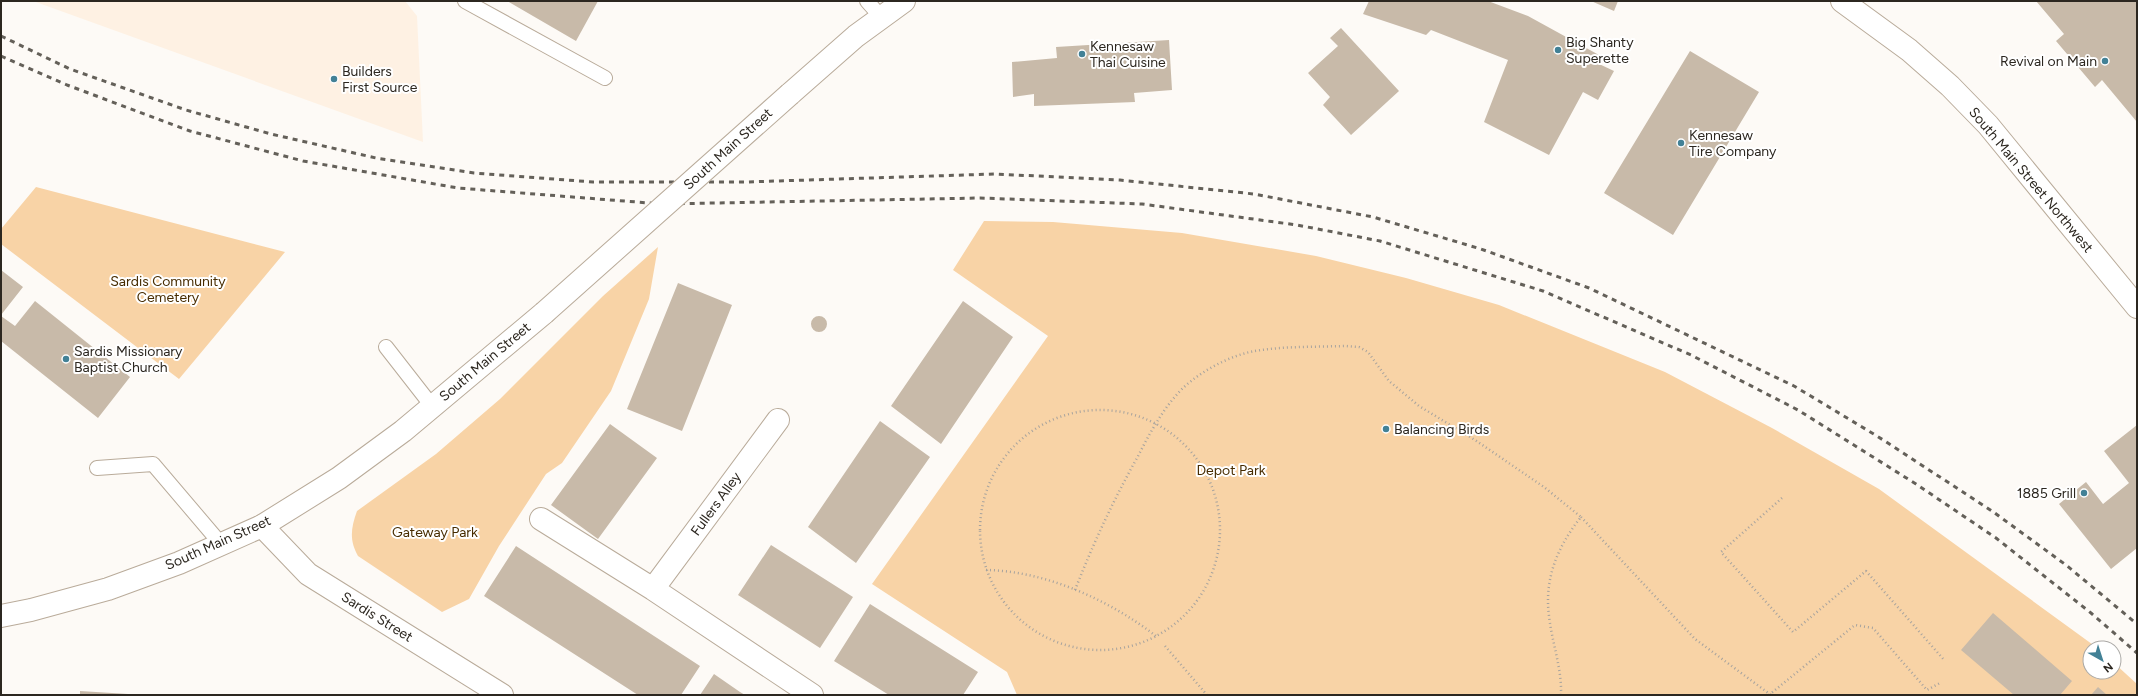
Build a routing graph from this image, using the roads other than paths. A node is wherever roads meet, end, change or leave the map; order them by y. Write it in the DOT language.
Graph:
graph roads {
  1 [pos="465,1"];
  2 [pos="868,1"];
  3 [pos="904,1"];
  4 [pos="1842,1"];
  5 [pos="882,18"];
  6 [pos="605,78"];
  7 [pos="2137,308"];
  8 [pos="386,347"];
  9 [pos="432,406"];
  10 [pos="778,420"];
  11 [pos="97,468"];
  12 [pos="541,519"];
  13 [pos="262,526"];
  14 [pos="221,544"];
  15 [pos="653,589"];
  16 [pos="1,616"];
  17 [pos="502,695"];
  18 [pos="812,695"];
  1 -- 6 [label="lane"];
  2 -- 5 [label="lane"];
  3 -- 5 [label="main road, South Main Street"];
  4 -- 7 [label="main road, South Main Street Northwest"];
  5 -- 9 [label="main road, South Main Street, bridge"];
  8 -- 9 [label="lane"];
  9 -- 13 [label="main road, South Main Street"];
  10 -- 15 [label="main road, Fullers Alley"];
  11 -- 14 [label="lane"];
  12 -- 15 [label="main road"];
  13 -- 14 [label="main road, South Main Street"];
  13 -- 17 [label="main road, Sardis Street"];
  14 -- 16 [label="main road, South Main Street"];
  15 -- 18 [label="main road"];
}
